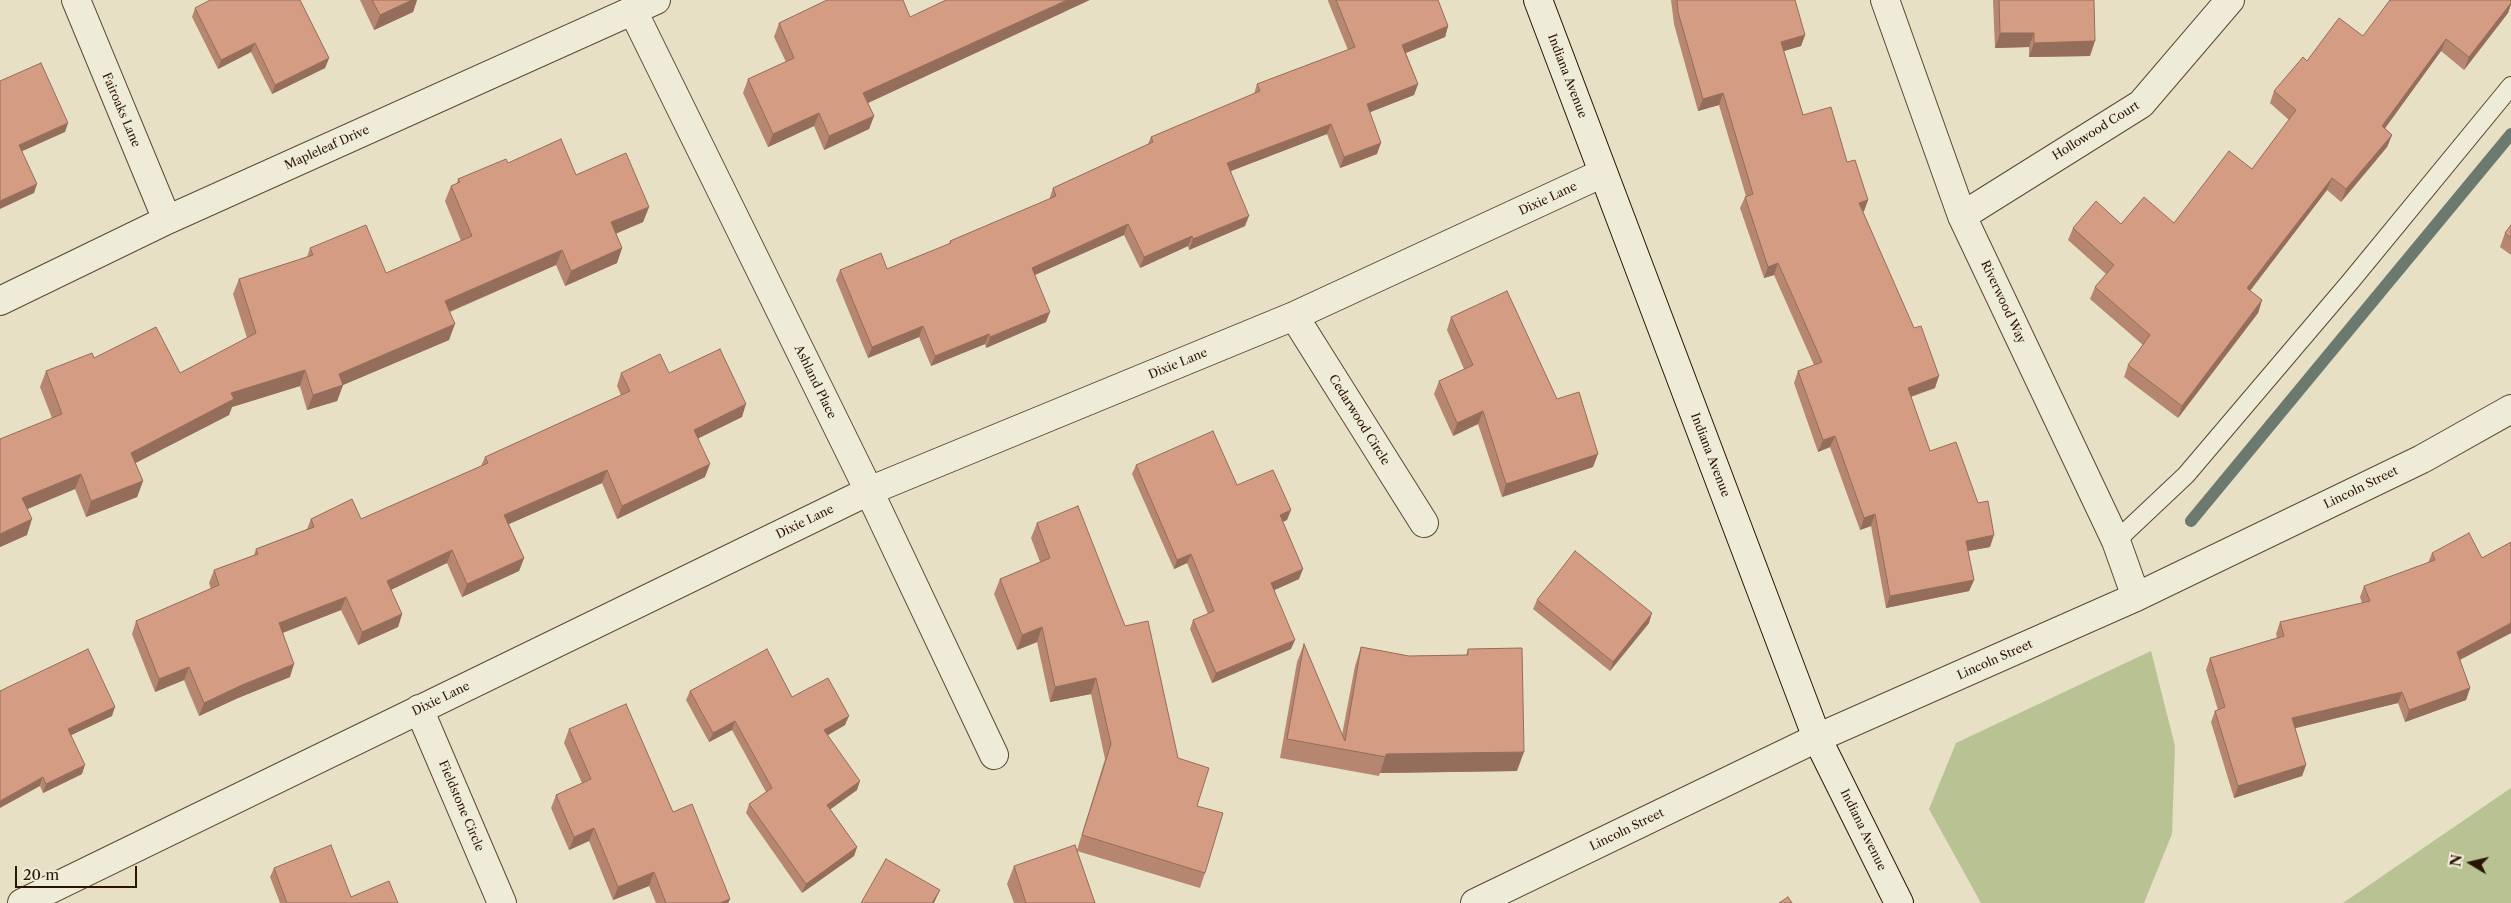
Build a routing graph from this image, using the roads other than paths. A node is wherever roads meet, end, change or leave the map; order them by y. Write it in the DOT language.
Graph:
graph roads {
  1 [pos="76,0"];
  2 [pos="1538,0"];
  3 [pos="1885,0"];
  4 [pos="2230,0"];
  5 [pos="644,6"];
  6 [pos="2511,86"];
  7 [pos="1603,173"];
  8 [pos="1962,216"];
  9 [pos="167,220"];
  10 [pos="0,301"];
  11 [pos="1294,316"];
  12 [pos="2511,409"];
  13 [pos="869,491"];
  14 [pos="1424,523"];
  15 [pos="2116,541"];
  16 [pos="2136,597"];
  17 [pos="420,709"];
  18 [pos="1818,738"];
  19 [pos="994,755"];
  20 [pos="22,903"];
  21 [pos="502,903"];
  22 [pos="1474,903"];
  23 [pos="1899,903"];
  1 -- 9 [label="street, Fairoaks Lane"];
  2 -- 7 [label="street, Indiana Avenue"];
  3 -- 8 [label="street, Riverwood Way"];
  4 -- 8 [label="street, Hollowood Court"];
  5 -- 9 [label="street, Mapleleaf Drive"];
  5 -- 13 [label="street, Ashland Place"];
  6 -- 15 [label="lane"];
  7 -- 11 [label="street, Dixie Lane"];
  7 -- 18 [label="street, Indiana Avenue"];
  8 -- 15 [label="street, Riverwood Way"];
  9 -- 10 [label="street, Mapleleaf Drive"];
  11 -- 13 [label="street, Dixie Lane"];
  11 -- 14 [label="street, Cedarwood Circle"];
  12 -- 16 [label="street, Lincoln Street"];
  13 -- 17 [label="street, Dixie Lane"];
  13 -- 19 [label="street, Ashland Place"];
  15 -- 16 [label="street, Riverwood Way"];
  16 -- 18 [label="street, Lincoln Street"];
  17 -- 20 [label="street, Dixie Lane"];
  17 -- 21 [label="street, Fieldstone Circle"];
  18 -- 22 [label="street, Lincoln Street"];
  18 -- 23 [label="street, Indiana Avenue"];
}
